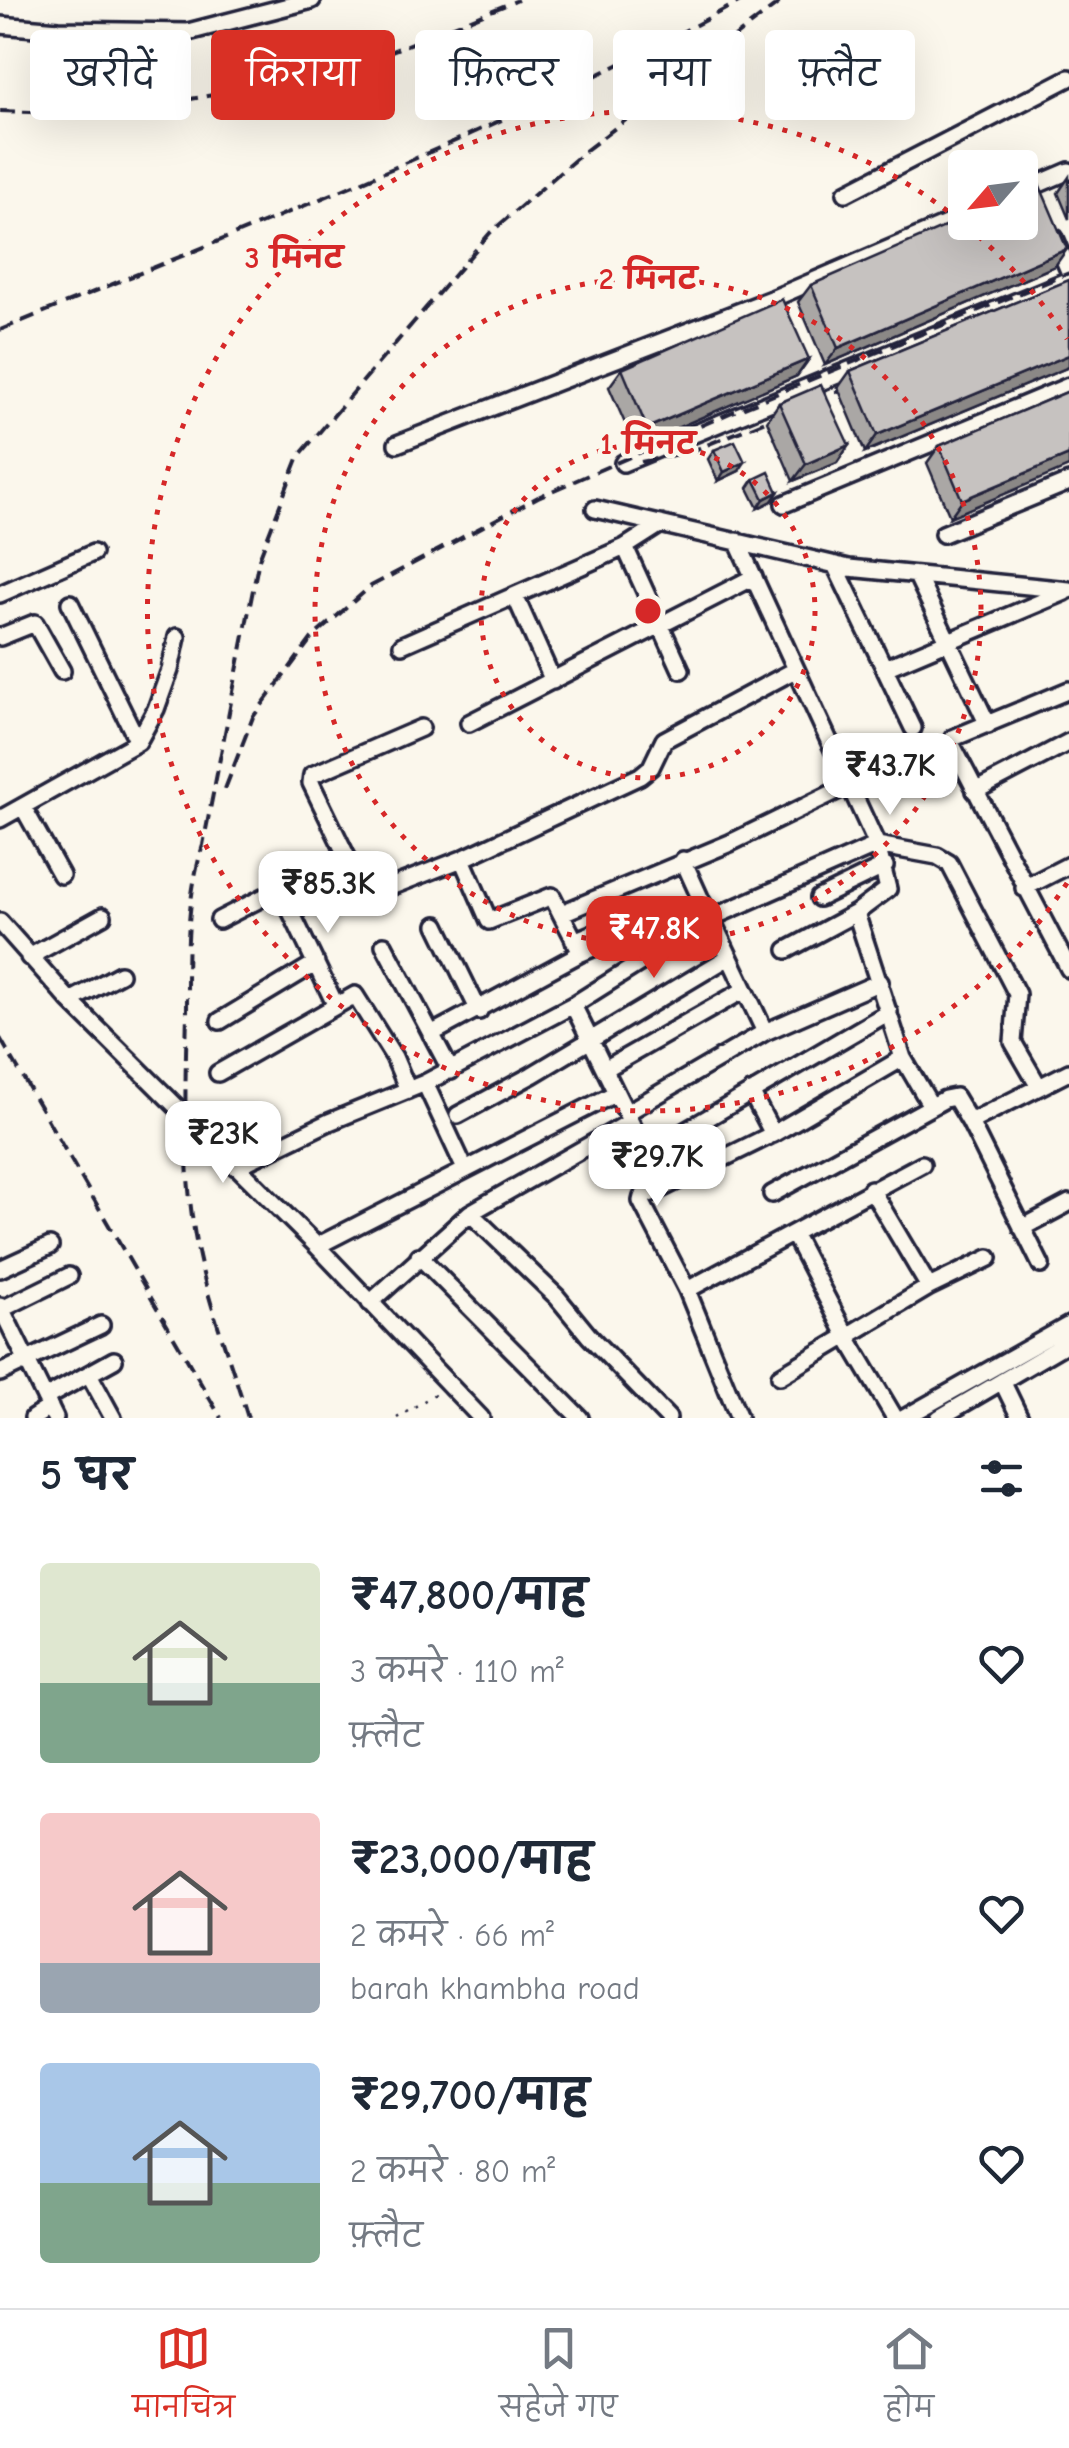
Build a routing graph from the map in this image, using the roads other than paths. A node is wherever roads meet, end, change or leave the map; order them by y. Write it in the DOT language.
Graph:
graph roads {
  1 [pos="312,0"];
  2 [pos="0,26"];
  3 [pos="1069,78"];
  4 [pos="1069,171"];
  5 [pos="1038,184"];
  6 [pos="846,193"];
  7 [pos="1047,220"];
  8 [pos="948,223"];
  9 [pos="1069,271"];
  10 [pos="1069,280"];
  11 [pos="774,298"];
  12 [pos="782,315"];
  13 [pos="806,368"];
  14 [pos="814,385"];
  15 [pos="1069,386"];
  16 [pos="822,403"];
  17 [pos="398,444"];
  18 [pos="846,456"];
  19 [pos="624,463"];
  20 [pos="854,474"];
  21 [pos="1069,482"];
  22 [pos="784,504"];
  23 [pos="595,509"];
  24 [pos="661,524"];
  25 [pos="943,534"];
  26 [pos="737,540"];
  27 [pos="625,547"];
  28 [pos="94,553"];
  29 [pos="835,565"];
  30 [pos="917,576"];
  31 [pos="754,577"];
  32 [pos="1068,590"];
  33 [pos="0,594"];
  34 [pos="515,596"];
  35 [pos="70,603"];
  36 [pos="660,624"];
  37 [pos="0,637"];
  38 [pos="176,637"];
  39 [pos="950,642"];
  40 [pos="402,645"];
  41 [pos="884,668"];
  42 [pos="680,670"];
  43 [pos="795,670"];
  44 [pos="62,671"];
  45 [pos="554,680"];
  46 [pos="1069,690"];
  47 [pos="470,723"];
  48 [pos="988,725"];
  49 [pos="421,728"];
  50 [pos="913,728"];
  51 [pos="138,742"];
  52 [pos="1069,742"];
  53 [pos="851,784"];
  54 [pos="975,792"];
  55 [pos="23,806"];
  56 [pos="0,819"];
  57 [pos="877,845"];
  58 [pos="346,855"];
  59 [pos="462,859"];
  60 [pos="683,860"];
  61 [pos="1069,865"];
  62 [pos="884,866"];
  63 [pos="61,875"];
  64 [pos="280,888"];
  65 [pos="1024,888"];
  66 [pos="819,898"];
  67 [pos="702,902"];
  68 [pos="562,913"];
  69 [pos="856,913"];
  70 [pos="103,916"];
  71 [pos="711,918"];
  72 [pos="219,920"];
  73 [pos="0,922"];
  74 [pos="437,925"];
  75 [pos="606,928"];
  76 [pos="384,945"];
  77 [pos="577,947"];
  78 [pos="786,950"];
  79 [pos="29,957"];
  80 [pos="730,957"];
  81 [pos="316,963"];
  82 [pos="1069,969"];
  83 [pos="120,974"];
  84 [pos="880,982"];
  85 [pos="744,990"];
  86 [pos="70,1000"];
  87 [pos="335,1004"];
  88 [pos="573,1005"];
  89 [pos="479,1010"];
  90 [pos="889,1012"];
  91 [pos="220,1021"];
  92 [pos="765,1032"];
  93 [pos="431,1034"];
  94 [pos="590,1040"];
  95 [pos="903,1058"];
  96 [pos="605,1069"];
  97 [pos="451,1070"];
  98 [pos="1069,1072"];
  99 [pos="218,1073"];
  100 [pos="425,1083"];
  101 [pos="1040,1087"];
  102 [pos="408,1090"];
  103 [pos="751,1092"];
  104 [pos="616,1094"];
  105 [pos="931,1106"];
  106 [pos="458,1115"];
  107 [pos="628,1118"];
  108 [pos="970,1122"];
  109 [pos="773,1134"];
  110 [pos="646,1154"];
  111 [pos="922,1164"];
  112 [pos="236,1167"];
  113 [pos="466,1169"];
  114 [pos="662,1188"];
  115 [pos="871,1189"];
  116 [pos="772,1194"];
  117 [pos="1069,1203"];
  118 [pos="470,1213"];
  119 [pos="1022,1228"];
  120 [pos="794,1235"];
  121 [pos="50,1246"];
  122 [pos="316,1246"];
  123 [pos="419,1256"];
  124 [pos="989,1258"];
  125 [pos="1041,1266"];
  126 [pos="0,1268"];
  127 [pos="69,1276"];
  128 [pos="929,1287"];
  129 [pos="687,1290"];
  130 [pos="370,1304"];
  131 [pos="0,1308"];
  132 [pos="100,1325"];
  133 [pos="1069,1325"];
  134 [pos="847,1337"];
  135 [pos="1069,1342"];
  136 [pos="26,1360"];
  137 [pos="114,1360"];
  138 [pos="0,1373"];
  139 [pos="89,1374"];
  140 [pos="780,1376"];
  141 [pos="1002,1381"];
  142 [pos="50,1408"];
  143 [pos="33,1418"];
  144 [pos="113,1418"];
  145 [pos="481,1418"];
  146 [pos="580,1418"];
  147 [pos="668,1418"];
  148 [pos="740,1418"];
  149 [pos="895,1418"];
  150 [pos="904,1418"];
  151 [pos="939,1418"];
  152 [pos="1020,1418"];
  1 -- 2 [label="street"];
  3 -- 6 [label="street"];
  4 -- 5 [label="street"];
  7 -- 9 [label="street"];
  8 -- 11 [label="street"];
  10 -- 14 [label="street"];
  11 -- 12 [label="street"];
  11 -- 17 [label="street"];
  13 -- 14 [label="street"];
  14 -- 16 [label="street"];
  14 -- 19 [label="street"];
  15 -- 20 [label="street"];
  18 -- 20 [label="street"];
  20 -- 22 [label="street"];
  21 -- 25 [label="street"];
  23 -- 24 [label="street"];
  24 -- 26 [label="street"];
  24 -- 27 [label="street"];
  26 -- 29 [label="street"];
  26 -- 31 [label="street"];
  27 -- 34 [label="street"];
  27 -- 36 [label="street"];
  28 -- 33 [label="street"];
  29 -- 30 [label="street"];
  29 -- 41 [label="street"];
  30 -- 32 [label="street"];
  30 -- 39 [label="street"];
  31 -- 36 [label="street"];
  31 -- 43 [label="street"];
  32 -- 39 [label="street"];
  34 -- 40 [label="street"];
  34 -- 45 [label="street"];
  35 -- 51 [label="street"];
  36 -- 42 [label="street"];
  36 -- 45 [label="street"];
  37 -- 44 [label="street"];
  38 -- 51 [label="street"];
  39 -- 41 [label="street"];
  39 -- 48 [label="street"];
  41 -- 50 [label="street"];
  43 -- 53 [label="street"];
  43 -- 59 [label="street"];
  45 -- 47 [label="street"];
  46 -- 48 [label="street"];
  48 -- 54 [label="street"];
  49 -- 58 [label="street"];
  51 -- 55 [label="street"];
  52 -- 54 [label="street"];
  53 -- 57 [label="street"];
  53 -- 60 [label="street"];
  54 -- 65 [label="street"];
  55 -- 56 [label="street"];
  55 -- 63 [label="street"];
  57 -- 62 [label="street"];
  57 -- 71 [label="street"];
  57 -- 101 [label="street"];
  58 -- 59 [label="street"];
  58 -- 64 [label="street"];
  59 -- 68 [label="street"];
  60 -- 67 [label="street"];
  60 -- 68 [label="street"];
  61 -- 65 [label="street"];
  62 -- 66 [label="street"];
  62 -- 69 [label="street"];
  64 -- 72 [label="street"];
  64 -- 81 [label="street"];
  65 -- 82 [label="street"];
  67 -- 71 [label="street"];
  67 -- 77 [label="street"];
  68 -- 77 [label="street"];
  69 -- 78 [label="street"];
  69 -- 84 [label="street"];
  70 -- 79 [label="street"];
  71 -- 80 [label="street"];
  71 -- 88 [label="street"];
  73 -- 79 [label="street"];
  74 -- 89 [label="street"];
  75 -- 77 [label="street"];
  76 -- 93 [label="street"];
  77 -- 89 [label="street"];
  79 -- 86 [label="street"];
  80 -- 85 [label="street"];
  80 -- 94 [label="street"];
  81 -- 87 [label="street"];
  81 -- 91 [label="street"];
  83 -- 86 [label="street"];
  84 -- 90 [label="street"];
  84 -- 92 [label="street"];
  85 -- 92 [label="street"];
  85 -- 96 [label="street"];
  86 -- 112 [label="street"];
  87 -- 99 [label="street"];
  87 -- 102 [label="street"];
  88 -- 94 [label="street"];
  88 -- 97 [label="street"];
  89 -- 93 [label="street"];
  90 -- 95 [label="street"];
  90 -- 103 [label="street"];
  92 -- 107 [label="street"];
  93 -- 97 [label="street"];
  94 -- 96 [label="street"];
  94 -- 106 [label="street"];
  95 -- 105 [label="street"];
  95 -- 109 [label="street"];
  96 -- 104 [label="street"];
  97 -- 100 [label="street"];
  98 -- 101 [label="street"];
  100 -- 102 [label="street"];
  100 -- 113 [label="street"];
  101 -- 108 [label="street"];
  102 -- 112 [label="street"];
  103 -- 109 [label="street"];
  103 -- 110 [label="street"];
  104 -- 107 [label="street"];
  104 -- 113 [label="street"];
  105 -- 108 [label="street"];
  105 -- 116 [label="street"];
  107 -- 110 [label="street"];
  107 -- 118 [label="street"];
  108 -- 119 [label="street"];
  109 -- 114 [label="street"];
  110 -- 114 [label="street"];
  111 -- 115 [label="street"];
  112 -- 122 [label="street"];
  113 -- 122 [label="street"];
  114 -- 129 [label="street"];
  115 -- 120 [label="street"];
  115 -- 128 [label="street"];
  117 -- 119 [label="street"];
  118 -- 123 [label="street"];
  118 -- 147 [label="street"];
  119 -- 125 [label="street"];
  120 -- 129 [label="street"];
  120 -- 134 [label="street"];
  121 -- 126 [label="street"];
  122 -- 130 [label="street"];
  123 -- 130 [label="street"];
  123 -- 146 [label="street"];
  124 -- 128 [label="street"];
  127 -- 131 [label="street"];
  128 -- 134 [label="street"];
  129 -- 148 [label="street"];
  130 -- 145 [label="street"];
  131 -- 136 [label="street"];
  132 -- 136 [label="street"];
  133 -- 150 [label="street"];
  134 -- 140 [label="street"];
  134 -- 149 [label="street"];
  135 -- 141 [label="street"];
  136 -- 138 [label="street"];
  136 -- 142 [label="street"];
  137 -- 139 [label="street"];
  139 -- 142 [label="street"];
  139 -- 144 [label="street"];
  141 -- 151 [label="street"];
  141 -- 152 [label="street"];
  142 -- 143 [label="street"];
}
